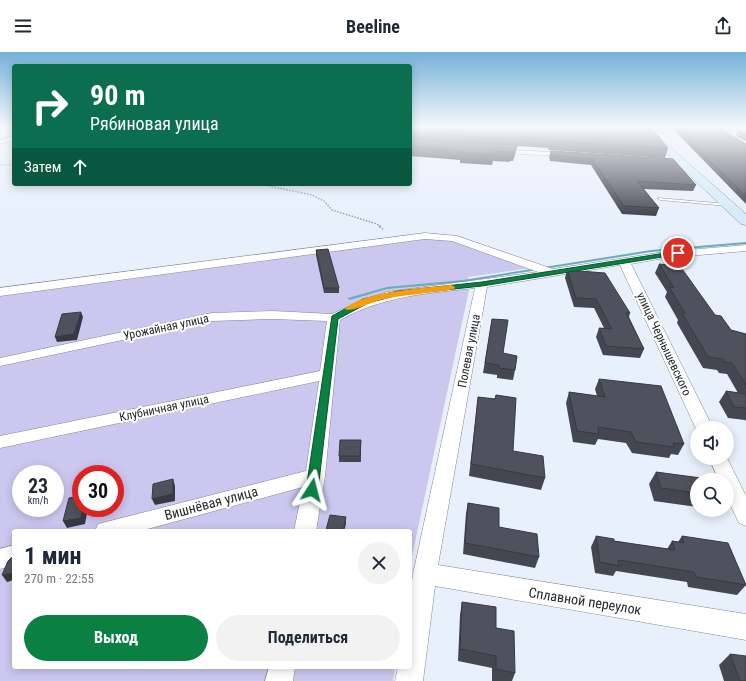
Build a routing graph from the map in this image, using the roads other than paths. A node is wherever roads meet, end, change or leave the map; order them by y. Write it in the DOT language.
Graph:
graph roads {
  1 [pos="674,156"];
  2 [pos="667,161"];
  3 [pos="681,162"];
  4 [pos="660,199"];
  5 [pos="728,205"];
  6 [pos="746,221"];
  7 [pos="746,248"];
  8 [pos="624,261"];
  9 [pos="553,273"];
  10 [pos="482,284"];
  11 [pos="0,292"];
  12 [pos="334,318"];
  13 [pos="0,362"];
  14 [pos="328,374"];
  15 [pos="701,421"];
  16 [pos="0,442"];
  17 [pos="721,465"];
  18 [pos="315,476"];
  19 [pos="746,517"];
  20 [pos="114,529"];
  21 [pos="305,529"];
  22 [pos="12,556"];
  23 [pos="0,559"];
  24 [pos="425,574"];
  25 [pos="746,627"];
  26 [pos="412,661"];
  27 [pos="282,669"];
  28 [pos="411,669"];
  29 [pos="279,681"];
  30 [pos="409,681"];
  1 -- 3 [label="street"];
  2 -- 3 [label="street"];
  3 -- 5 [label="street"];
  4 -- 5 [label="lane"];
  5 -- 6 [label="street"];
  7 -- 8 [label="street"];
  8 -- 9 [label="street"];
  8 -- 15 [label="street, улица Чернышевского"];
  9 -- 10 [label="street"];
  9 -- 11 [label="street"];
  10 -- 12 [label="street"];
  10 -- 24 [label="street, Полевая улица"];
  12 -- 13 [label="street, Урожайная улица"];
  12 -- 14 [label="street"];
  14 -- 16 [label="street, Клубничная улица"];
  14 -- 18 [label="street"];
  17 -- 19 [label="street"];
  18 -- 20 [label="street, Вишнёвая улица"];
  18 -- 21 [label="street"];
  22 -- 23 [label="street"];
  24 -- 25 [label="street, Сплавной переулок"];
  24 -- 26 [label="street, Полевая улица"];
  27 -- 29 [label="street"];
  28 -- 30 [label="street, Полевая улица"];
}
